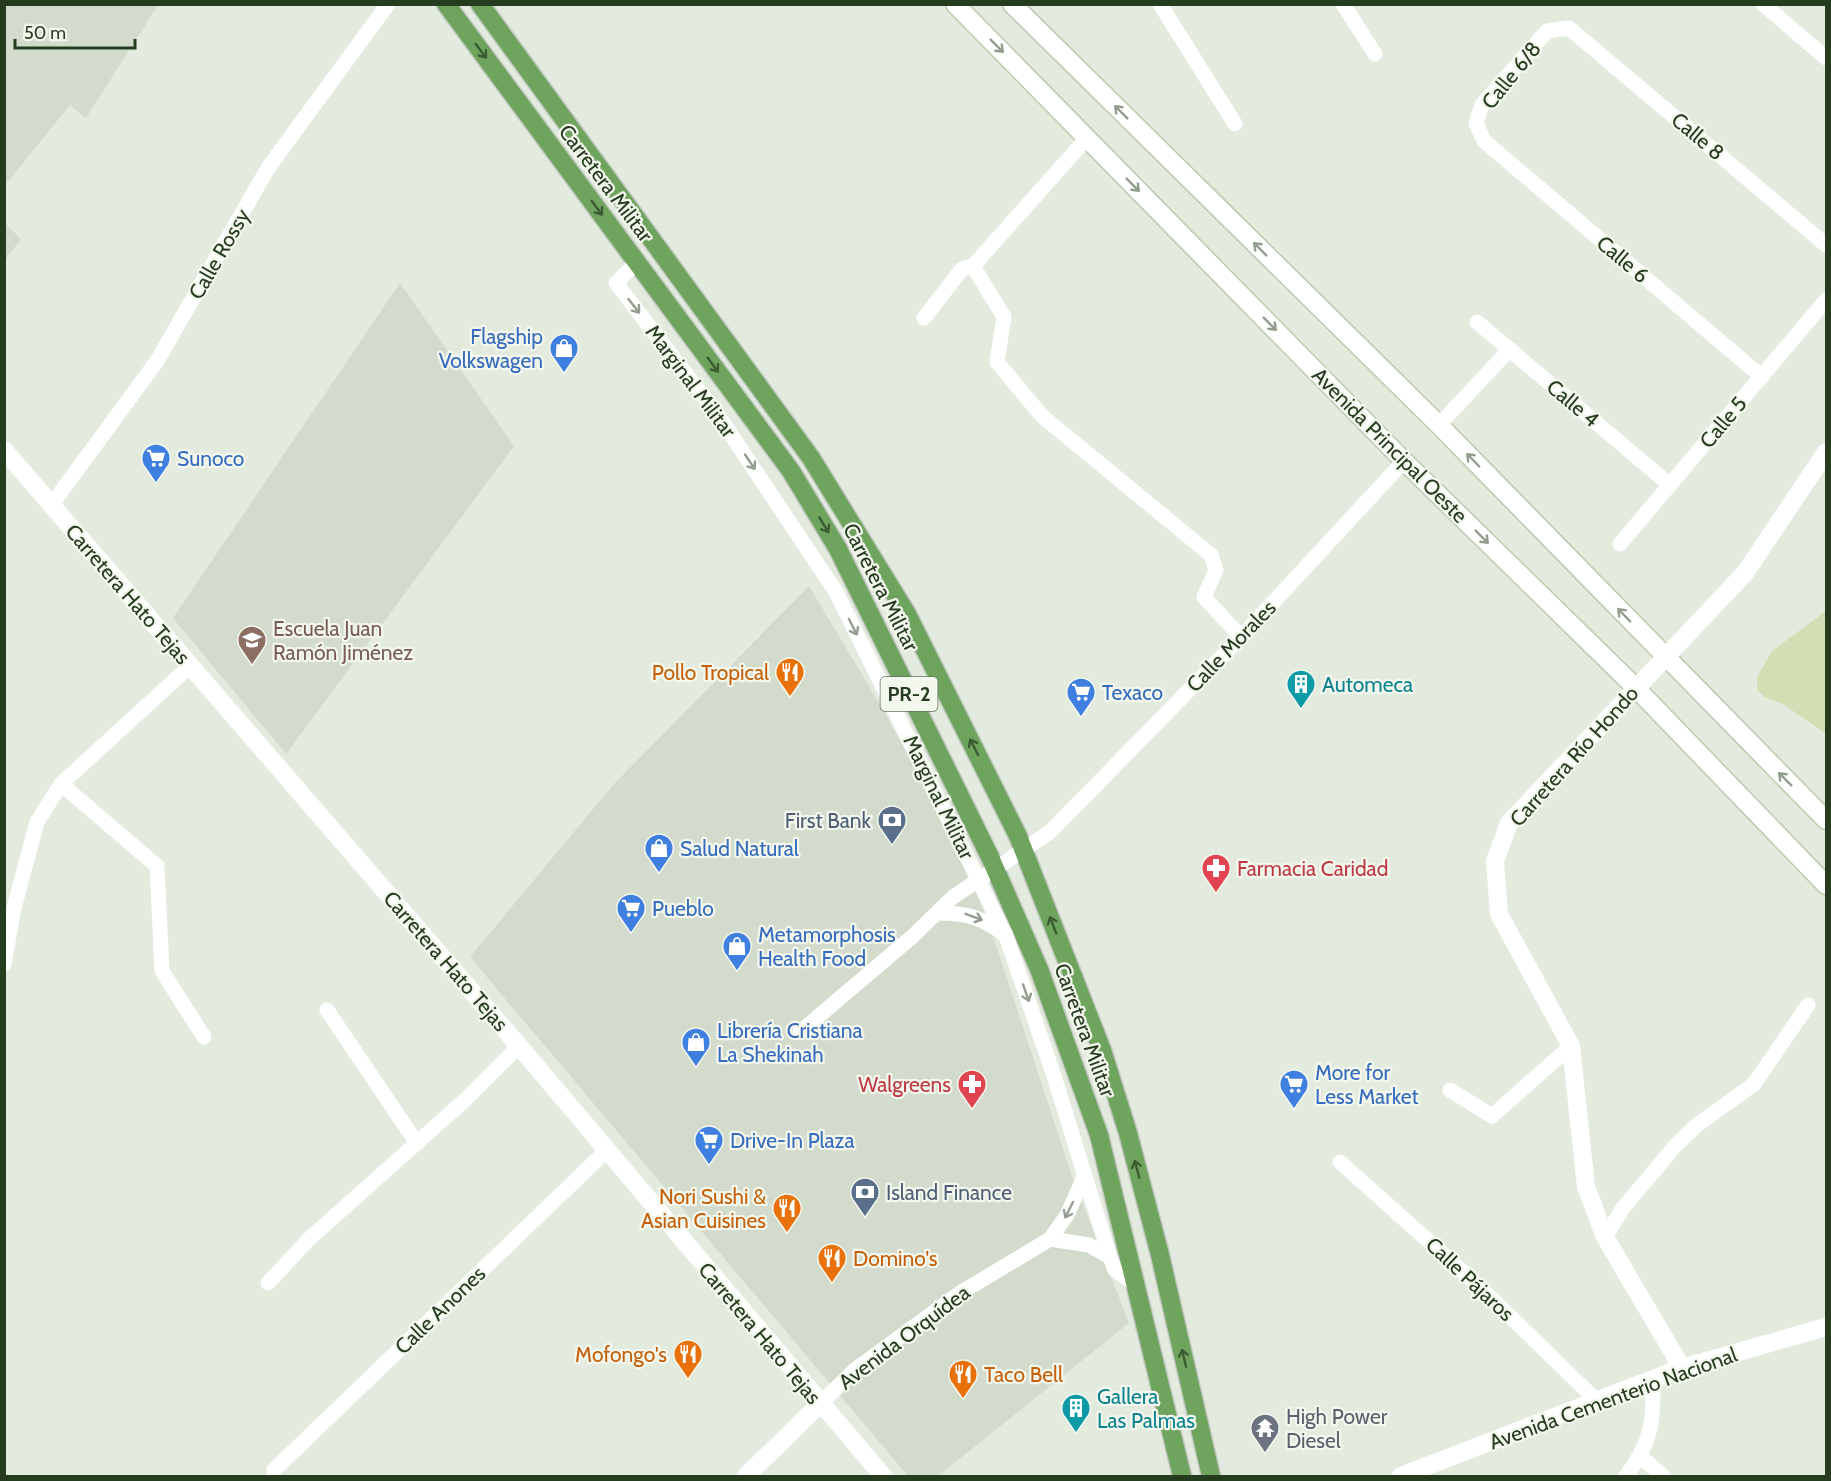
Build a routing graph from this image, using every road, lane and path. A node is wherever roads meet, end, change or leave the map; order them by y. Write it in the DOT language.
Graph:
graph roads {
  1 [pos="388,4"];
  2 [pos="446,4"];
  3 [pos="480,4"];
  4 [pos="1012,4"];
  5 [pos="1160,4"];
  6 [pos="1343,4"];
  7 [pos="1763,4"];
  8 [pos="960,6"];
  9 [pos="1569,28"];
  10 [pos="1376,54"];
  11 [pos="1827,58"];
  12 [pos="1235,124"];
  13 [pos="1087,138"];
  14 [pos="1484,141"];
  15 [pos="1827,245"];
  16 [pos="637,262"];
  17 [pos="973,266"];
  18 [pos="1827,300"];
  19 [pos="924,318"];
  20 [pos="1476,321"];
  21 [pos="1510,349"];
  22 [pos="1762,376"];
  23 [pos="1439,425"];
  24 [pos="4,450"];
  25 [pos="1827,452"];
  26 [pos="1404,461"];
  27 [pos="1670,485"];
  28 [pos="51,504"];
  29 [pos="1620,544"];
  30 [pos="1241,637"];
  31 [pos="1665,657"];
  32 [pos="190,666"];
  33 [pos="1635,687"];
  34 [pos="61,784"];
  35 [pos="1827,820"];
  36 [pos="1024,850"];
  37 [pos="987,874"];
  38 [pos="1827,885"];
  39 [pos="937,913"];
  40 [pos="1006,936"];
  41 [pos="4,964"];
  42 [pos="1808,1005"];
  43 [pos="327,1010"];
  44 [pos="800,1032"];
  45 [pos="204,1037"];
  46 [pos="519,1046"];
  47 [pos="1571,1046"];
  48 [pos="1450,1090"];
  49 [pos="416,1142"];
  50 [pos="607,1150"];
  51 [pos="1340,1162"];
  52 [pos="1084,1178"];
  53 [pos="1605,1237"];
  54 [pos="1050,1239"];
  55 [pos="1110,1257"];
  56 [pos="268,1283"];
  57 [pos="1136,1285"];
  58 [pos="1827,1327"];
  59 [pos="1682,1368"];
  60 [pos="1652,1379"];
  61 [pos="1596,1400"];
  62 [pos="820,1404"];
  63 [pos="1641,1457"];
  64 [pos="1209,1468"];
  65 [pos="274,1470"];
  66 [pos="746,1476"];
  67 [pos="883,1476"];
  68 [pos="1182,1476"];
  69 [pos="1219,1476"];
  70 [pos="1401,1476"];
  71 [pos="1626,1476"];
  72 [pos="1663,1476"];
  1 -- 28 [label="street, Calle Rossy"];
  2 -- 16 [label="main road, Carretera Militar / PR-2, one-way"];
  36 -- 3 [label="main road, Carretera Militar / PR-2, one-way"];
  23 -- 4 [label="street, one-way"];
  5 -- 12 [label="street"];
  6 -- 10 [label="street"];
  7 -- 11 [label="street"];
  8 -- 13 [label="street, Avenida Principal Oeste, one-way"];
  9 -- 14 [label="street, Calle 6/8"];
  9 -- 15 [label="street, Calle 8"];
  13 -- 17 [label="street"];
  13 -- 26 [label="street, Avenida Principal Oeste, one-way"];
  14 -- 22 [label="street, Calle 6"];
  16 -- 37 [label="main road, Carretera Militar / PR-2, one-way"];
  16 -- 37 [label="street, Marginal Militar, one-way"];
  17 -- 19 [label="street"];
  17 -- 30 [label="street"];
  18 -- 22 [label="street, Calle 5"];
  20 -- 21 [label="street, Calle 4"];
  21 -- 23 [label="street"];
  21 -- 27 [label="street, Calle 4"];
  22 -- 27 [label="street, Calle 5"];
  31 -- 23 [label="street, one-way"];
  24 -- 28 [label="street, Carretera Hato Tejas"];
  25 -- 31 [label="street, Carretera Río Hondo"];
  26 -- 30 [label="street, Calle Morales"];
  26 -- 33 [label="street, Avenida Principal Oeste, one-way"];
  27 -- 29 [label="street, Calle 5"];
  28 -- 32 [label="street, Carretera Hato Tejas"];
  30 -- 36 [label="street, Calle Morales"];
  31 -- 33 [label="street, Carretera Río Hondo"];
  35 -- 31 [label="street, one-way"];
  32 -- 34 [label="street"];
  32 -- 46 [label="street, Carretera Hato Tejas"];
  33 -- 38 [label="street, Avenida Principal Oeste"];
  33 -- 47 [label="street, Carretera Río Hondo"];
  34 -- 41 [label="street"];
  34 -- 45 [label="street"];
  36 -- 37 [label="street, Calle Morales"];
  64 -- 36 [label="main road, Carretera Militar / PR-2, one-way"];
  37 -- 39 [label="street, Calle Morales"];
  37 -- 40 [label="street, Marginal Militar"];
  37 -- 57 [label="main road, Carretera Militar / PR-2"];
  39 -- 40 [label="street, one-way"];
  39 -- 44 [label="street, Calle Morales"];
  40 -- 52 [label="street, Marginal Militar, one-way"];
  42 -- 53 [label="street"];
  43 -- 49 [label="street"];
  46 -- 49 [label="street"];
  46 -- 50 [label="street, Carretera Hato Tejas"];
  47 -- 48 [label="street"];
  47 -- 53 [label="street, Carretera Río Hondo"];
  49 -- 56 [label="street"];
  50 -- 62 [label="street, Carretera Hato Tejas"];
  50 -- 65 [label="street, Calle Anones"];
  51 -- 61 [label="street, Calle Pájaros"];
  52 -- 54 [label="street, one-way"];
  52 -- 55 [label="street, Marginal Militar"];
  53 -- 59 [label="street, Carretera Río Hondo"];
  54 -- 55 [label="street"];
  54 -- 62 [label="street, Avenida Orquídea"];
  55 -- 57 [label="street, Marginal Militar"];
  57 -- 68 [label="main road, Carretera Militar / PR-2"];
  58 -- 59 [label="street, Avenida Cementerio Nacional"];
  59 -- 60 [label="street, Avenida Cementerio Nacional"];
  60 -- 61 [label="street, Avenida Cementerio Nacional"];
  60 -- 63 [label="street"];
  61 -- 70 [label="street, Avenida Cementerio Nacional"];
  62 -- 66 [label="street, Avenida Orquídea"];
  62 -- 67 [label="street, Carretera Hato Tejas"];
  63 -- 71 [label="street"];
  63 -- 72 [label="street"];
  64 -- 69 [label="main road"];
}
